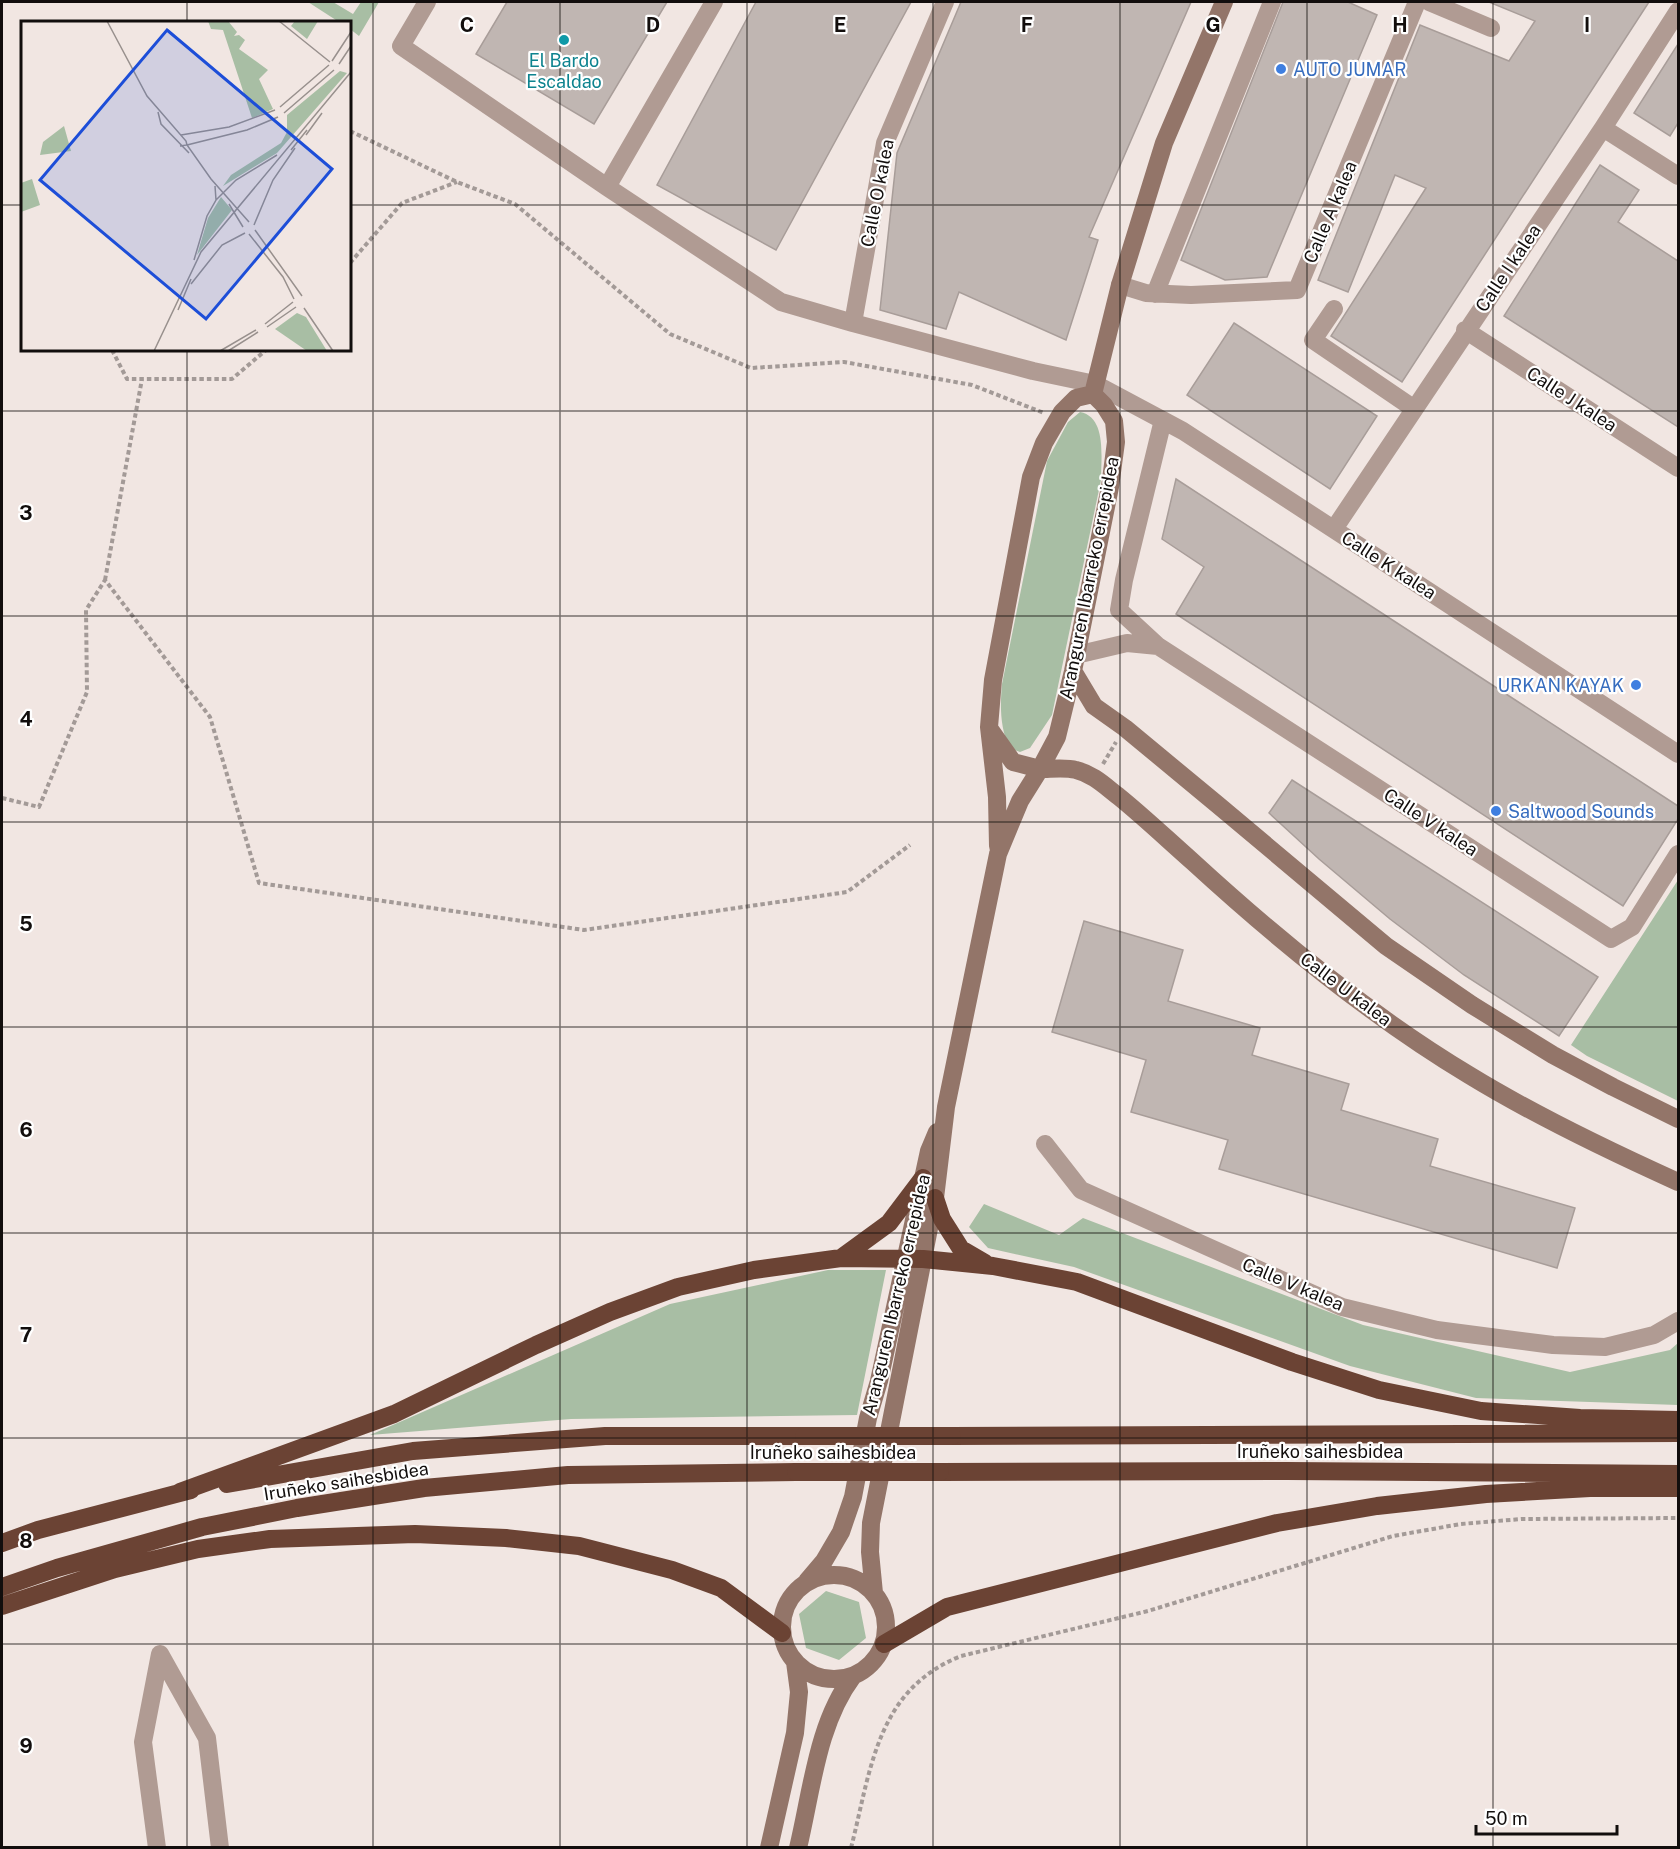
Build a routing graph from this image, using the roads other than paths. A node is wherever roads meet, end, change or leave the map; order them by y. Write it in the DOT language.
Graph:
graph roads {
  1 [pos="427,2"];
  2 [pos="714,2"];
  3 [pos="945,2"];
  4 [pos="1224,2"];
  5 [pos="1272,2"];
  6 [pos="1417,2"];
  7 [pos="1429,2"];
  8 [pos="1678,11"];
  9 [pos="1491,28"];
  10 [pos="1603,128"];
  11 [pos="1678,176"];
  12 [pos="607,187"];
  13 [pos="1120,285"];
  14 [pos="1155,294"];
  15 [pos="1334,309"];
  16 [pos="853,323"];
  17 [pos="1465,330"];
  18 [pos="1094,389"];
  19 [pos="1413,408"];
  20 [pos="1163,420"];
  21 [pos="1678,468"];
  22 [pos="1334,529"];
  23 [pos="1158,646"];
  24 [pos="1075,663"];
  25 [pos="989,727"];
  26 [pos="1678,754"];
  27 [pos="1040,769"];
  28 [pos="998,854"];
  29 [pos="1678,854"];
  30 [pos="946,1107"];
  31 [pos="1678,1119"];
  32 [pos="1045,1144"];
  33 [pos="923,1178"];
  34 [pos="1678,1182"];
  35 [pos="935,1198"];
  36 [pos="841,1258"];
  37 [pos="905,1261"];
  38 [pos="989,1266"];
  39 [pos="1678,1322"];
  40 [pos="1678,1419"];
  41 [pos="1678,1433"];
  42 [pos="1678,1474"];
  43 [pos="1678,1488"];
  44 [pos="180,1492"];
  45 [pos="2,1543"];
  46 [pos="807,1581"];
  47 [pos="2,1587"];
  48 [pos="874,1593"];
  49 [pos="2,1605"];
  50 [pos="782,1633"];
  51 [pos="884,1644"];
  52 [pos="795,1662"];
  53 [pos="853,1676"];
  54 [pos="157,1848"];
  55 [pos="220,1848"];
  56 [pos="769,1848"];
  57 [pos="798,1848"];
  1 -- 12 [label="street"];
  2 -- 12 [label="street"];
  3 -- 16 [label="street, Calle O kalea"];
  4 -- 13 [label="street"];
  5 -- 14 [label="street"];
  6 -- 14 [label="street, Calle A kalea"];
  7 -- 9 [label="street"];
  8 -- 10 [label="street, Calle I kalea"];
  10 -- 11 [label="street"];
  10 -- 17 [label="street, Calle I kalea"];
  12 -- 16 [label="street"];
  13 -- 14 [label="street, Calle A kalea"];
  13 -- 18 [label="street"];
  15 -- 19 [label="street"];
  16 -- 18 [label="street"];
  17 -- 19 [label="street, Calle I kalea"];
  17 -- 21 [label="street, Calle J kalea"];
  18 -- 20 [label="street, Calle K kalea"];
  18 -- 24 [label="street, Aranguren Ibarreko errepidea"];
  18 -- 25 [label="street, Aranguren Ibarreko errepidea"];
  19 -- 22 [label="street, Calle I kalea"];
  20 -- 22 [label="street, Calle K kalea"];
  20 -- 23 [label="street, Calle V kalea"];
  22 -- 26 [label="street, Calle K kalea"];
  23 -- 24 [label="street, Calle V kalea"];
  23 -- 29 [label="street, Calle V kalea"];
  24 -- 27 [label="street, Aranguren Ibarreko errepidea"];
  24 -- 31 [label="street"];
  25 -- 27 [label="street"];
  25 -- 28 [label="street, Aranguren Ibarreko errepidea"];
  27 -- 28 [label="street, Aranguren Ibarreko errepidea"];
  27 -- 34 [label="street, Calle U kalea"];
  28 -- 30 [label="street, Aranguren Ibarreko errepidea"];
  30 -- 33 [label="street, Aranguren Ibarreko errepidea"];
  30 -- 35 [label="street, Aranguren Ibarreko errepidea"];
  32 -- 39 [label="street, Calle V kalea"];
  33 -- 36 [label="highway"];
  33 -- 37 [label="street, Aranguren Ibarreko errepidea"];
  35 -- 37 [label="street, Aranguren Ibarreko errepidea"];
  35 -- 38 [label="highway"];
  36 -- 37 [label="highway"];
  36 -- 44 [label="highway"];
  37 -- 38 [label="highway"];
  37 -- 46 [label="street, Aranguren Ibarreko errepidea"];
  37 -- 48 [label="street, Aranguren Ibarreko errepidea"];
  38 -- 40 [label="highway"];
  41 -- 44 [label="highway, Iruñeko saihesbidea, bridge"];
  42 -- 47 [label="highway, Iruñeko saihesbidea, bridge"];
  43 -- 51 [label="highway"];
  44 -- 45 [label="highway, Iruñeko saihesbidea"];
  46 -- 48 [label="street"];
  46 -- 50 [label="street"];
  48 -- 51 [label="street"];
  49 -- 50 [label="highway"];
  50 -- 52 [label="street"];
  51 -- 53 [label="street"];
  52 -- 53 [label="street"];
  52 -- 56 [label="street"];
  53 -- 57 [label="street"];
  54 -- 55 [label="street"];
}
